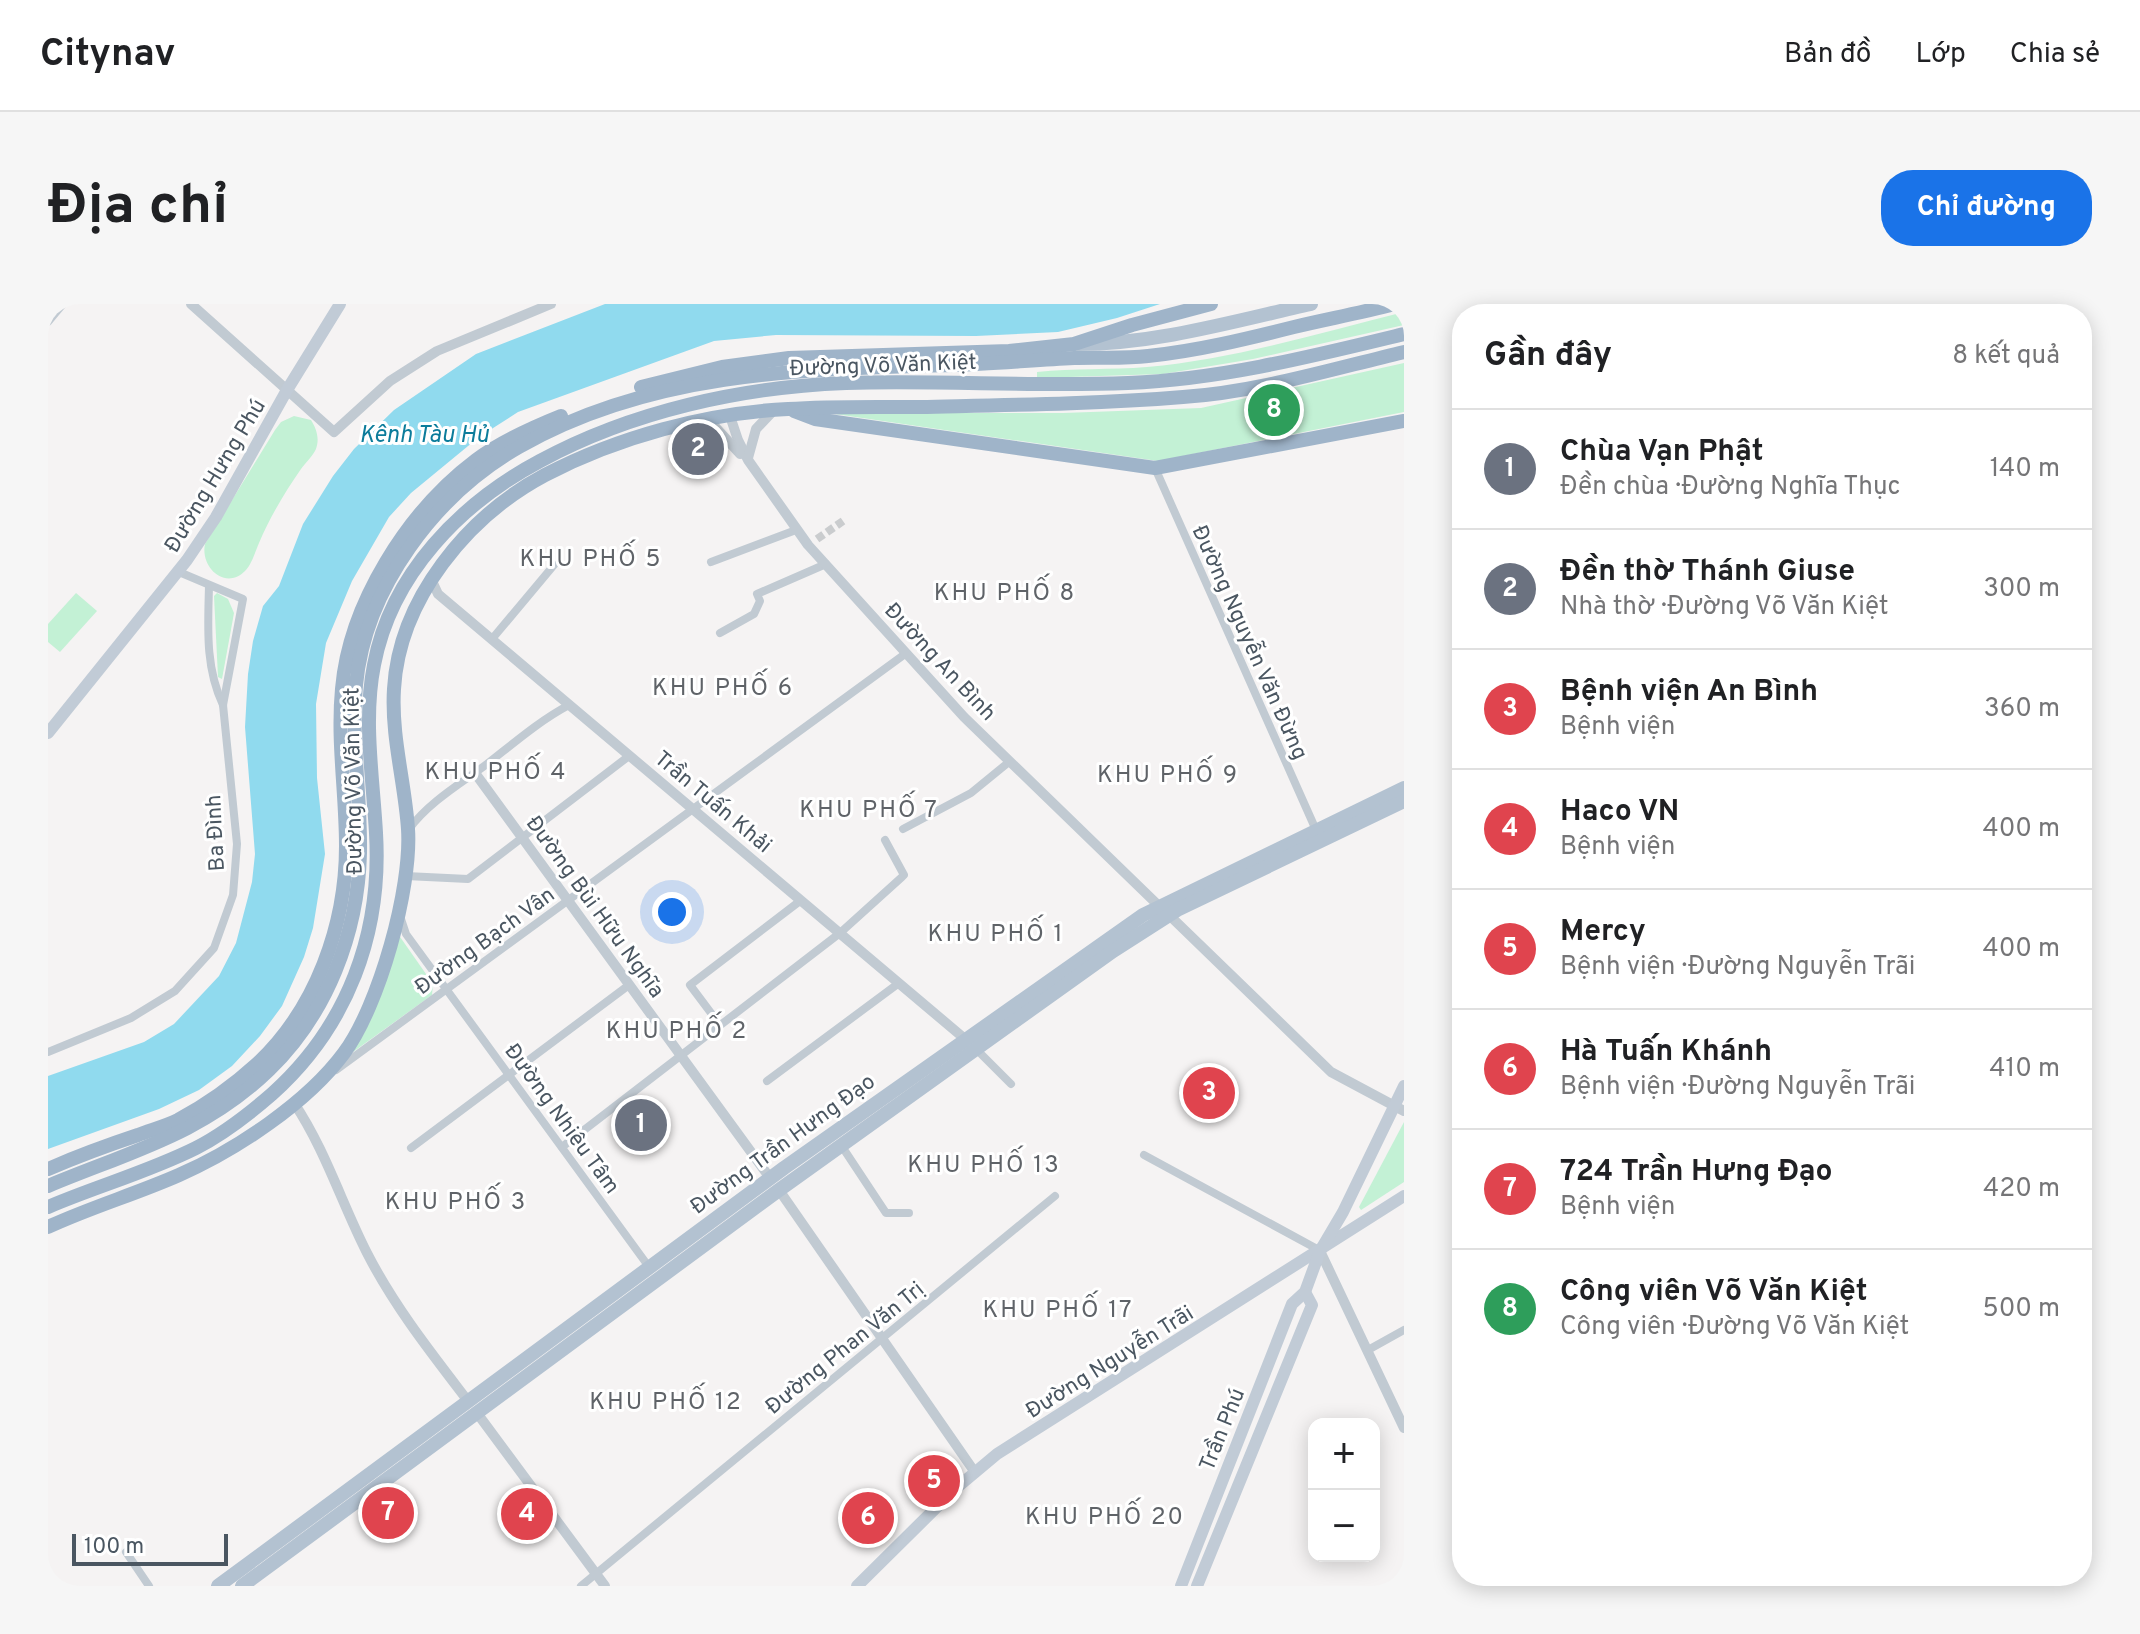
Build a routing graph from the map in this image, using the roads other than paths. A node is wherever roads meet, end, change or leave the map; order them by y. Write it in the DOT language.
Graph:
graph roads {
  1 [pos="63,304"];
  2 [pos="191,304"];
  3 [pos="340,304"];
  4 [pos="551,304"];
  5 [pos="1211,304"];
  6 [pos="1311,304"];
  7 [pos="1394,304"];
  8 [pos="48,322"];
  9 [pos="1404,334"];
  10 [pos="1074,344"];
  11 [pos="1009,351"];
  12 [pos="1404,352"];
  13 [pos="956,365"];
  14 [pos="723,373"];
  15 [pos="287,390"];
  16 [pos="727,397"];
  17 [pos="691,406"];
  18 [pos="790,409"];
  19 [pos="774,410"];
  20 [pos="730,416"];
  21 [pos="709,420"];
  22 [pos="1404,421"];
  23 [pos="748,460"];
  24 [pos="1155,468"];
  25 [pos="796,530"];
  26 [pos="711,562"];
  27 [pos="826,564"];
  28 [pos="554,565"];
  29 [pos="179,572"];
  30 [pos="209,586"];
  31 [pos="431,589"];
  32 [pos="720,633"];
  33 [pos="492,639"];
  34 [pos="905,654"];
  35 [pos="223,705"];
  36 [pos="569,705"];
  37 [pos="48,733"];
  38 [pos="629,756"];
  39 [pos="1009,762"];
  40 [pos="475,773"];
  41 [pos="1404,788"];
  42 [pos="1404,801"];
  43 [pos="692,809"];
  44 [pos="413,812"];
  45 [pos="903,829"];
  46 [pos="1319,835"];
  47 [pos="522,837"];
  48 [pos="885,840"];
  49 [pos="406,876"];
  50 [pos="568,900"];
  51 [pos="800,901"];
  52 [pos="399,910"];
  53 [pos="1164,910"];
  54 [pos="840,933"];
  55 [pos="899,983"];
  56 [pos="629,985"];
  57 [pos="446,990"];
  58 [pos="720,1025"];
  59 [pos="970,1044"];
  60 [pos="48,1052"];
  61 [pos="681,1056"];
  62 [pos="264,1067"];
  63 [pos="510,1076"];
  64 [pos="767,1081"];
  65 [pos="315,1084"];
  66 [pos="1011,1084"];
  67 [pos="281,1085"];
  68 [pos="1404,1086"];
  69 [pos="294,1103"];
  70 [pos="1399,1108"];
  71 [pos="841,1145"];
  72 [pos="562,1147"];
  73 [pos="411,1148"];
  74 [pos="1144,1155"];
  75 [pos="48,1169"];
  76 [pos="774,1184"];
  77 [pos="48,1186"];
  78 [pos="1055,1196"];
  79 [pos="1404,1196"];
  80 [pos="48,1207"];
  81 [pos="909,1213"];
  82 [pos="48,1227"];
  83 [pos="1320,1251"];
  84 [pos="654,1274"];
  85 [pos="1305,1292"];
  86 [pos="1404,1330"];
  87 [pos="882,1339"];
  88 [pos="1368,1350"];
  89 [pos="472,1407"];
  90 [pos="1404,1428"];
  91 [pos="974,1471"];
  92 [pos="341,1504"];
  93 [pos="1196,1546"];
  94 [pos="126,1552"];
  95 [pos="1210,1552"];
  96 [pos="596,1573"];
  97 [pos="149,1586"];
  98 [pos="218,1586"];
  99 [pos="242,1586"];
  100 [pos="581,1586"];
  101 [pos="605,1586"];
  102 [pos="857,1586"];
  103 [pos="1181,1586"];
  104 [pos="1197,1586"];
  1 -- 8 [label="street"];
  2 -- 15 [label="street"];
  3 -- 15 [label="main road, Đường Hưng Phú"];
  4 -- 15 [label="street"];
  5 -- 10 [label="highway, Đường Võ Văn Kiệt"];
  6 -- 10 [label="main road"];
  7 -- 13 [label="highway, Đường Võ Văn Kiệt"];
  9 -- 16 [label="highway, Đường Võ Văn Kiệt"];
  10 -- 11 [label="highway, Đường Võ Văn Kiệt"];
  11 -- 13 [label="highway"];
  11 -- 14 [label="highway, Đường Võ Văn Kiệt"];
  12 -- 18 [label="highway, Đường Võ Văn Kiệt"];
  13 -- 14 [label="highway, Đường Võ Văn Kiệt"];
  14 -- 16 [label="highway"];
  14 -- 62 [label="highway, Đường Võ Văn Kiệt"];
  15 -- 29 [label="main road, Đường Hưng Phú"];
  16 -- 17 [label="highway, Đường Võ Văn Kiệt"];
  16 -- 20 [label="highway"];
  17 -- 21 [label="highway"];
  17 -- 67 [label="highway, Đường Võ Văn Kiệt"];
  18 -- 19 [label="highway, Đường Võ Văn Kiệt"];
  18 -- 24 [label="highway, Đường Võ Văn Kiệt"];
  19 -- 20 [label="highway, Đường Võ Văn Kiệt"];
  19 -- 23 [label="street"];
  20 -- 21 [label="highway, Đường Võ Văn Kiệt"];
  20 -- 23 [label="street, Đường An Bình"];
  21 -- 23 [label="street"];
  21 -- 31 [label="highway, Đường Võ Văn Kiệt"];
  22 -- 24 [label="highway, Đường Võ Văn Kiệt"];
  23 -- 25 [label="street, Đường An Bình"];
  24 -- 46 [label="street, Đường Nguyễn Văn Đừng"];
  25 -- 26 [label="street"];
  25 -- 27 [label="street, Đường An Bình"];
  27 -- 32 [label="street"];
  27 -- 34 [label="street, Đường An Bình"];
  28 -- 33 [label="street"];
  29 -- 30 [label="street"];
  29 -- 37 [label="main road, Đường Hưng Phú"];
  30 -- 35 [label="street, Ba Đình"];
  30 -- 35 [label="street, Ba Đình"];
  31 -- 33 [label="street, Trần Tuấn Khải"];
  31 -- 44 [label="highway, Đường Võ Văn Kiệt"];
  33 -- 36 [label="street, Trần Tuấn Khải"];
  34 -- 39 [label="street, Đường An Bình"];
  34 -- 43 [label="street, Đường Bạch Vân"];
  35 -- 60 [label="street, Ba Đình"];
  36 -- 38 [label="street, Trần Tuấn Khải"];
  36 -- 40 [label="street"];
  38 -- 43 [label="street, Trần Tuấn Khải"];
  38 -- 47 [label="street"];
  39 -- 45 [label="street"];
  39 -- 53 [label="street, Đường An Bình"];
  40 -- 44 [label="street"];
  40 -- 47 [label="street, Đường Bùi Hữu Nghĩa"];
  41 -- 46 [label="main road, Đường Trần Hưng Đạo"];
  42 -- 46 [label="main road, Đường Trần Hưng Đạo"];
  43 -- 50 [label="street, Đường Bạch Vân"];
  43 -- 51 [label="street, Trần Tuấn Khải"];
  44 -- 49 [label="highway, Đường Võ Văn Kiệt"];
  46 -- 53 [label="main road, Đường Trần Hưng Đạo"];
  47 -- 49 [label="street"];
  47 -- 50 [label="street, Đường Bùi Hữu Nghĩa"];
  48 -- 54 [label="street"];
  49 -- 52 [label="highway, Đường Võ Văn Kiệt"];
  50 -- 56 [label="street, Đường Bùi Hữu Nghĩa"];
  50 -- 57 [label="street, Đường Bạch Vân"];
  51 -- 54 [label="street, Trần Tuấn Khải"];
  51 -- 58 [label="street"];
  52 -- 57 [label="street, Đường Nhiêu Tâm"];
  52 -- 65 [label="highway, Đường Võ Văn Kiệt"];
  53 -- 59 [label="main road, Đường Trần Hưng Đạo"];
  53 -- 70 [label="street, Đường An Bình"];
  54 -- 55 [label="street, Trần Tuấn Khải"];
  54 -- 58 [label="street"];
  55 -- 59 [label="street, Trần Tuấn Khải"];
  55 -- 64 [label="street"];
  56 -- 61 [label="street, Đường Bùi Hữu Nghĩa"];
  56 -- 63 [label="street"];
  57 -- 63 [label="street, Đường Nhiêu Tâm"];
  57 -- 65 [label="street, Đường Bạch Vân"];
  58 -- 61 [label="street"];
  59 -- 66 [label="street"];
  59 -- 71 [label="main road, Đường Trần Hưng Đạo"];
  59 -- 76 [label="main road, Đường Trần Hưng Đạo"];
  61 -- 72 [label="street"];
  61 -- 76 [label="street, Đường Bùi Hữu Nghĩa"];
  62 -- 67 [label="highway"];
  62 -- 75 [label="highway, Đường Võ Văn Kiệt"];
  62 -- 77 [label="highway, Đường Võ Văn Kiệt"];
  63 -- 72 [label="street, Đường Nhiêu Tâm"];
  63 -- 73 [label="street"];
  65 -- 69 [label="highway, Đường Võ Văn Kiệt"];
  67 -- 69 [label="highway"];
  67 -- 80 [label="highway, Đường Võ Văn Kiệt"];
  68 -- 70 [label="main road, Trần Phú"];
  69 -- 82 [label="highway, Đường Võ Văn Kiệt"];
  69 -- 89 [label="street"];
  70 -- 83 [label="main road, Trần Phú"];
  71 -- 76 [label="main road, Đường Trần Hưng Đạo"];
  71 -- 81 [label="street"];
  72 -- 84 [label="street, Đường Nhiêu Tâm"];
  74 -- 83 [label="street"];
  76 -- 84 [label="main road, Đường Trần Hưng Đạo"];
  76 -- 87 [label="street, Đường Bùi Hữu Nghĩa"];
  78 -- 87 [label="street, Đường Phan Văn Trị"];
  79 -- 83 [label="main road, Đường Nguyễn Trãi"];
  83 -- 85 [label="main road, Trần Phú"];
  83 -- 88 [label="street"];
  83 -- 91 [label="main road, Đường Nguyễn Trãi"];
  84 -- 89 [label="main road, Đường Trần Hưng Đạo"];
  85 -- 93 [label="main road, Trần Phú"];
  85 -- 95 [label="main road, Trần Phú"];
  86 -- 88 [label="street"];
  87 -- 91 [label="street, Đường Bùi Hữu Nghĩa"];
  87 -- 96 [label="street, Đường Phan Văn Trị"];
  88 -- 90 [label="street"];
  89 -- 92 [label="main road, Đường Trần Hưng Đạo"];
  89 -- 96 [label="street"];
  91 -- 102 [label="main road, Đường Nguyễn Trãi"];
  92 -- 98 [label="main road, Đường Trần Hưng Đạo"];
  92 -- 99 [label="main road, Đường Trần Hưng Đạo"];
  93 -- 95 [label="main road"];
  93 -- 103 [label="main road, Trần Phú"];
  94 -- 97 [label="street"];
  95 -- 104 [label="main road, Trần Phú"];
  96 -- 100 [label="street, Đường Phan Văn Trị"];
  96 -- 101 [label="street"];
}
